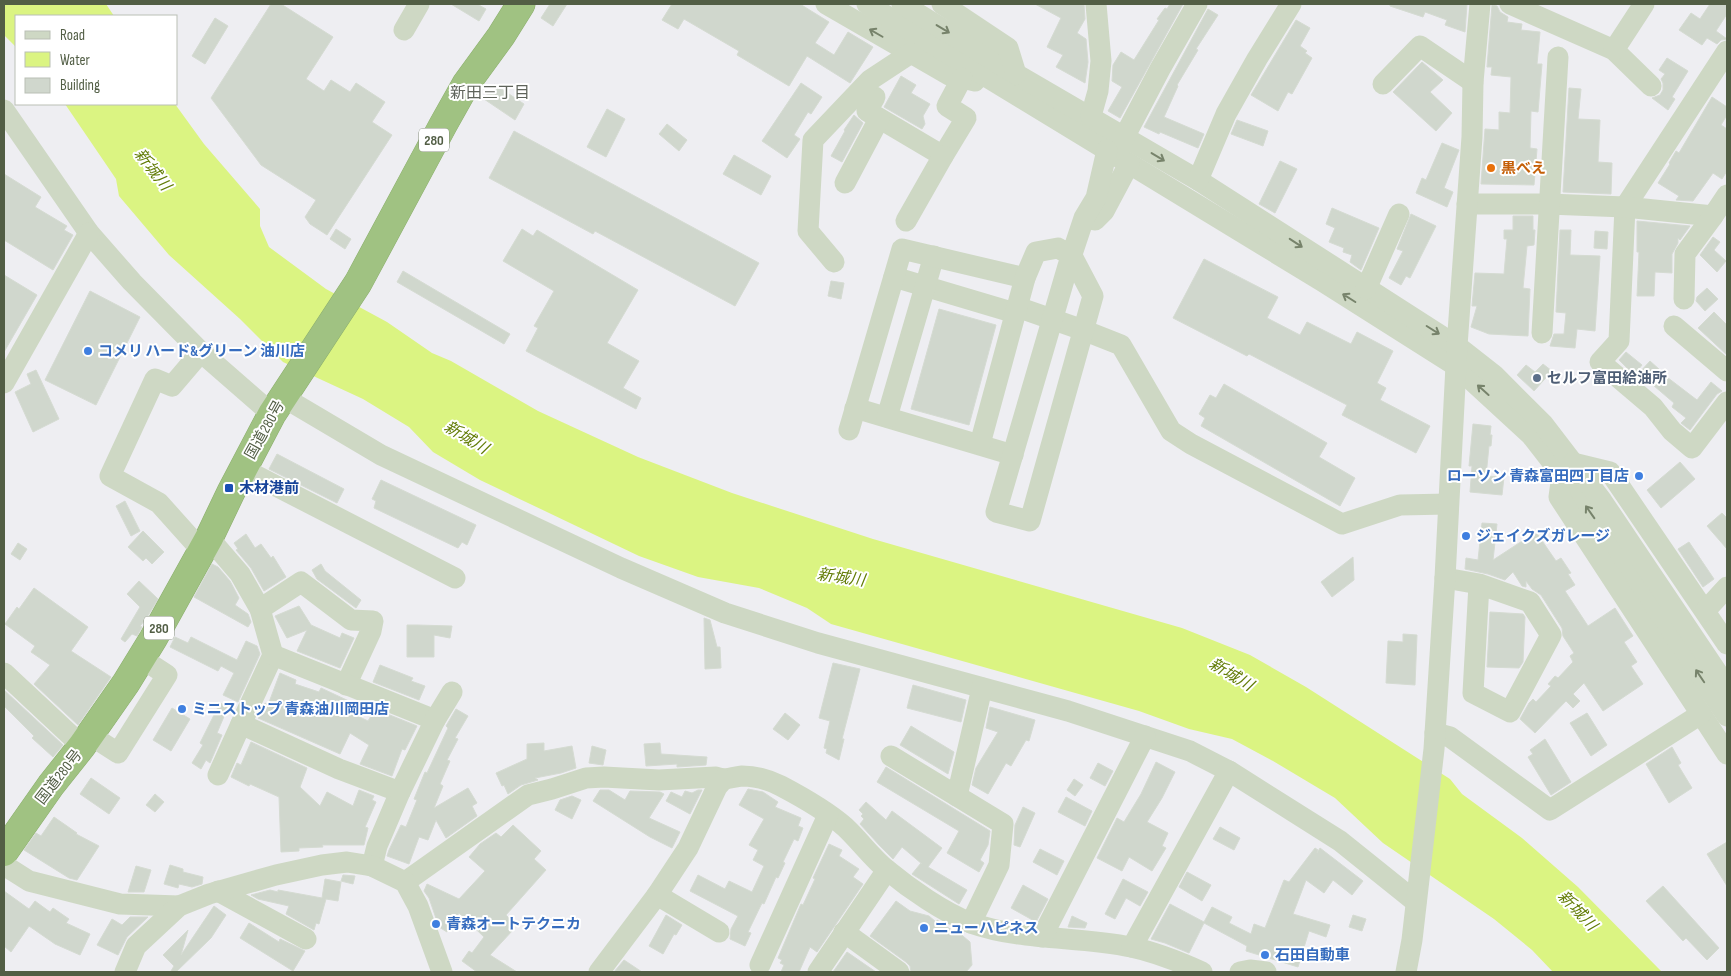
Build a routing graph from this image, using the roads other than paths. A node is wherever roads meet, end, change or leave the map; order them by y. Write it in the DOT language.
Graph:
graph roads {
  1 [pos="418,4"];
  2 [pos="521,4"];
  3 [pos="826,4"];
  4 [pos="867,4"];
  5 [pos="902,4"];
  6 [pos="942,4"];
  7 [pos="1096,4"];
  8 [pos="1197,4"];
  9 [pos="1291,4"];
  10 [pos="1480,4"];
  11 [pos="1510,4"];
  12 [pos="1644,4"];
  13 [pos="404,30"];
  14 [pos="1614,50"];
  15 [pos="1727,51"];
  16 [pos="911,53"];
  17 [pos="1558,57"];
  18 [pos="962,78"];
  19 [pos="1008,80"];
  20 [pos="1473,82"];
  21 [pos="1383,84"];
  22 [pos="1650,86"];
  23 [pos="875,97"];
  24 [pos="4,110"];
  25 [pos="1091,116"];
  26 [pos="879,118"];
  27 [pos="1119,152"];
  28 [pos="943,156"];
  29 [pos="1198,180"];
  30 [pos="845,183"];
  31 [pos="1727,195"];
  32 [pos="1467,204"];
  33 [pos="1548,204"];
  34 [pos="1624,207"];
  35 [pos="1399,214"];
  36 [pos="1713,216"];
  37 [pos="906,221"];
  38 [pos="89,233"];
  39 [pos="1075,246"];
  40 [pos="934,256"];
  41 [pos="834,262"];
  42 [pos="894,276"];
  43 [pos="1025,278"];
  44 [pos="925,286"];
  45 [pos="1366,289"];
  46 [pos="1684,299"];
  47 [pos="1016,310"];
  48 [pos="1052,319"];
  49 [pos="1674,326"];
  50 [pos="1092,333"];
  51 [pos="1542,333"];
  52 [pos="201,352"];
  53 [pos="1456,356"];
  54 [pos="1727,371"];
  55 [pos="4,383"];
  56 [pos="281,400"];
  57 [pos="1727,402"];
  58 [pos="855,408"];
  59 [pos="887,417"];
  60 [pos="849,430"];
  61 [pos="980,444"];
  62 [pos="1013,455"];
  63 [pos="243,469"];
  64 [pos="1568,469"];
  65 [pos="1448,504"];
  66 [pos="205,544"];
  67 [pos="455,578"];
  68 [pos="1445,578"];
  69 [pos="1479,584"];
  70 [pos="1727,587"];
  71 [pos="260,608"];
  72 [pos="1705,610"];
  73 [pos="1727,644"];
  74 [pos="273,655"];
  75 [pos="4,673"];
  76 [pos="346,684"];
  77 [pos="1727,687"];
  78 [pos="982,688"];
  79 [pos="452,692"];
  80 [pos="1701,714"];
  81 [pos="1727,716"];
  82 [pos="435,720"];
  83 [pos="241,724"];
  84 [pos="1145,736"];
  85 [pos="86,741"];
  86 [pos="1434,741"];
  87 [pos="1727,754"];
  88 [pos="890,756"];
  89 [pos="1229,770"];
  90 [pos="218,775"];
  91 [pos="723,780"];
  92 [pos="400,792"];
  93 [pos="957,796"];
  94 [pos="828,815"];
  95 [pos="4,852"];
  96 [pos="4,865"];
  97 [pos="372,866"];
  98 [pos="887,870"];
  99 [pos="405,882"];
  100 [pos="218,891"];
  101 [pos="657,895"];
  102 [pos="1416,899"];
  103 [pos="179,906"];
  104 [pos="971,923"];
  105 [pos="719,932"];
  106 [pos="844,932"];
  107 [pos="1042,937"];
  108 [pos="306,939"];
  109 [pos="1132,947"];
  110 [pos="760,965"];
  111 [pos="125,972"];
  112 [pos="442,972"];
  113 [pos="599,972"];
  114 [pos="818,972"];
  115 [pos="899,972"];
  116 [pos="1202,972"];
  117 [pos="1240,972"];
  118 [pos="1266,972"];
  119 [pos="1406,972"];
  1 -- 13 [label="street"];
  2 -- 56 [label="highway, 国道280号 / 280"];
  16 -- 3 [label="street, one-way"];
  4 -- 19 [label="street"];
  5 -- 19 [label="street, one-way"];
  6 -- 19 [label="street"];
  7 -- 25 [label="street"];
  8 -- 27 [label="street"];
  9 -- 29 [label="street"];
  10 -- 20 [label="street"];
  11 -- 14 [label="street"];
  12 -- 14 [label="street"];
  14 -- 22 [label="street"];
  15 -- 34 [label="street"];
  16 -- 18 [label="street"];
  16 -- 41 [label="street"];
  17 -- 33 [label="street"];
  18 -- 19 [label="street"];
  18 -- 28 [label="street"];
  19 -- 25 [label="street"];
  19 -- 27 [label="street"];
  20 -- 21 [label="street"];
  20 -- 32 [label="street"];
  23 -- 26 [label="street"];
  24 -- 38 [label="street"];
  25 -- 27 [label="street"];
  26 -- 28 [label="street"];
  26 -- 30 [label="street"];
  27 -- 29 [label="street, one-way"];
  27 -- 39 [label="street"];
  53 -- 27 [label="street, one-way"];
  28 -- 37 [label="street"];
  29 -- 45 [label="street, one-way"];
  31 -- 36 [label="street"];
  32 -- 33 [label="street"];
  32 -- 53 [label="street"];
  33 -- 34 [label="street"];
  33 -- 51 [label="street"];
  34 -- 36 [label="street"];
  34 -- 57 [label="street"];
  35 -- 45 [label="street"];
  36 -- 46 [label="street"];
  38 -- 52 [label="street"];
  38 -- 55 [label="street"];
  39 -- 43 [label="street"];
  39 -- 48 [label="street"];
  39 -- 50 [label="street"];
  40 -- 42 [label="street"];
  40 -- 43 [label="street"];
  40 -- 44 [label="street"];
  42 -- 44 [label="street"];
  42 -- 58 [label="street"];
  43 -- 47 [label="street"];
  44 -- 47 [label="street"];
  44 -- 59 [label="street"];
  45 -- 53 [label="street, one-way"];
  47 -- 48 [label="street"];
  47 -- 61 [label="street"];
  48 -- 50 [label="street"];
  48 -- 62 [label="street"];
  49 -- 54 [label="street"];
  50 -- 62 [label="street"];
  50 -- 65 [label="street"];
  52 -- 56 [label="street"];
  52 -- 66 [label="street"];
  53 -- 64 [label="street"];
  53 -- 65 [label="street"];
  56 -- 63 [label="highway, 国道280号 / 280"];
  56 -- 78 [label="street"];
  58 -- 59 [label="street"];
  58 -- 60 [label="street"];
  59 -- 61 [label="street"];
  61 -- 62 [label="street"];
  63 -- 66 [label="highway, 国道280号 / 280"];
  63 -- 67 [label="street"];
  64 -- 72 [label="street"];
  64 -- 77 [label="street"];
  64 -- 80 [label="street"];
  81 -- 64 [label="street, one-way"];
  65 -- 68 [label="street"];
  66 -- 71 [label="street"];
  66 -- 85 [label="highway, 国道280号 / 280"];
  68 -- 69 [label="street"];
  68 -- 86 [label="street"];
  69 -- 69 [label="street"];
  70 -- 72 [label="street"];
  71 -- 74 [label="street"];
  71 -- 76 [label="street"];
  72 -- 73 [label="street"];
  74 -- 76 [label="street"];
  74 -- 83 [label="street"];
  75 -- 85 [label="street"];
  76 -- 82 [label="street"];
  78 -- 84 [label="street"];
  78 -- 93 [label="street"];
  79 -- 82 [label="street"];
  80 -- 86 [label="street"];
  80 -- 87 [label="street"];
  82 -- 92 [label="street"];
  83 -- 90 [label="street"];
  83 -- 92 [label="street"];
  84 -- 89 [label="street"];
  84 -- 107 [label="street"];
  85 -- 95 [label="highway, 国道280号 / 280"];
  86 -- 102 [label="street"];
  88 -- 93 [label="street"];
  89 -- 102 [label="street"];
  89 -- 109 [label="street"];
  91 -- 94 [label="street"];
  91 -- 99 [label="street"];
  91 -- 101 [label="street"];
  92 -- 97 [label="street"];
  93 -- 104 [label="street"];
  94 -- 98 [label="street"];
  94 -- 110 [label="street"];
  96 -- 103 [label="street"];
  97 -- 99 [label="street"];
  97 -- 100 [label="street"];
  98 -- 104 [label="street"];
  98 -- 106 [label="street"];
  99 -- 112 [label="street"];
  100 -- 103 [label="street"];
  100 -- 108 [label="street"];
  101 -- 105 [label="street"];
  101 -- 113 [label="street"];
  102 -- 119 [label="street"];
  103 -- 111 [label="street"];
  104 -- 107 [label="street"];
  106 -- 114 [label="street"];
  106 -- 115 [label="street"];
  107 -- 109 [label="street"];
  109 -- 116 [label="street"];
  117 -- 118 [label="street"];
}
